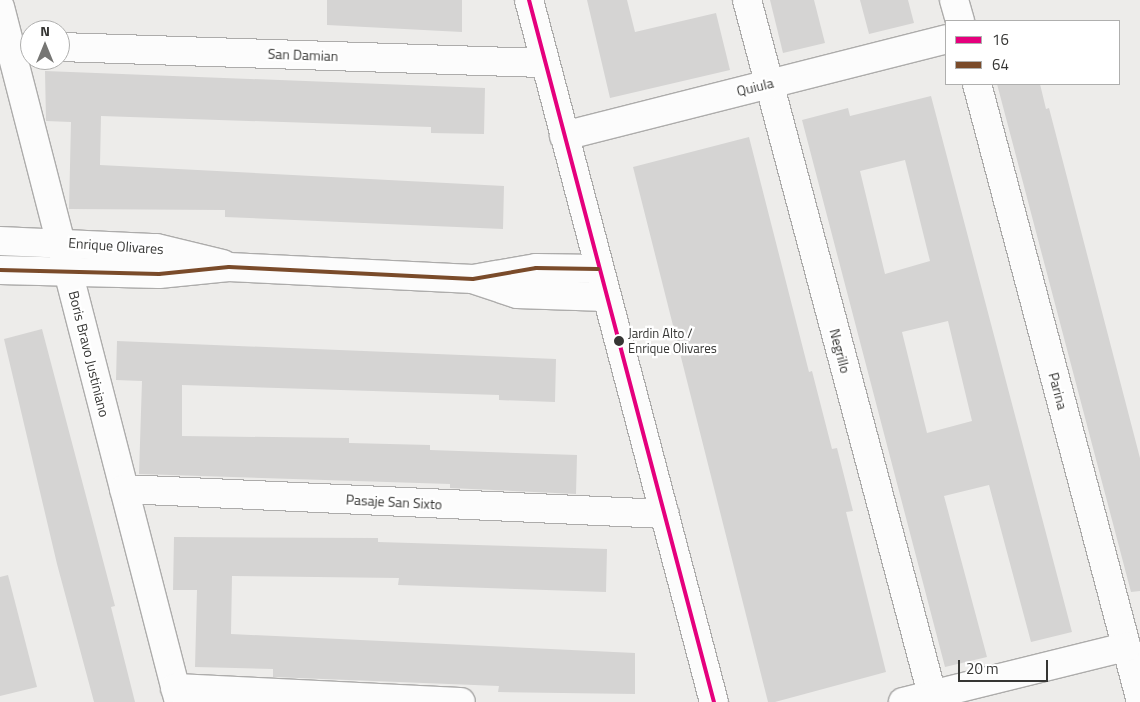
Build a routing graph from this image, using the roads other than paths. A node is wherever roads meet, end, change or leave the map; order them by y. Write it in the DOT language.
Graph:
graph roads {
  1 [pos="529,0"];
  2 [pos="746,0"];
  3 [pos="954,0"];
  4 [pos="0,7"];
  5 [pos="960,20"];
  6 [pos="945,39"];
  7 [pos="20,46"];
  8 [pos="70,47"];
  9 [pos="545,63"];
  10 [pos="25,70"];
  11 [pos="769,84"];
  12 [pos="977,85"];
  13 [pos="564,136"];
  14 [pos="0,241"];
  15 [pos="61,242"];
  16 [pos="229,267"];
  17 [pos="598,269"];
  18 [pos="0,270"];
  19 [pos="68,271"];
  20 [pos="473,279"];
  21 [pos="606,297"];
  22 [pos="124,489"];
  23 [pos="664,514"];
  24 [pos="1126,647"];
  25 [pos="177,695"];
  26 [pos="1140,698"];
  27 [pos="933,699"];
  28 [pos="461,702"];
  29 [pos="714,702"];
  30 [pos="903,702"];
  1 -- 9 [label="street"];
  2 -- 11 [label="street, Negrillo"];
  3 -- 5 [label="street"];
  4 -- 7 [label="street, Boris Bravo Justiniano"];
  6 -- 11 [label="street, Quiula"];
  8 -- 9 [label="street, San Damian"];
  9 -- 13 [label="street"];
  10 -- 15 [label="street, Boris Bravo Justiniano"];
  11 -- 13 [label="street, Quiula"];
  11 -- 27 [label="street, Negrillo"];
  12 -- 24 [label="street, Parina"];
  13 -- 17 [label="street"];
  14 -- 15 [label="street, Enrique Olivares"];
  15 -- 16 [label="street, Enrique Olivares"];
  15 -- 19 [label="street, Boris Bravo Justiniano"];
  16 -- 19 [label="street, Enrique Olivares"];
  16 -- 20 [label="street, Enrique Olivares"];
  17 -- 20 [label="street, Enrique Olivares"];
  17 -- 21 [label="street"];
  18 -- 19 [label="street, Enrique Olivares"];
  19 -- 22 [label="street, Boris Bravo Justiniano"];
  20 -- 21 [label="street, Enrique Olivares"];
  21 -- 23 [label="street"];
  22 -- 23 [label="street, Pasaje San Sixto"];
  22 -- 25 [label="street, Boris Bravo Justiniano"];
  23 -- 29 [label="street"];
  24 -- 26 [label="street, Parina"];
  24 -- 27 [label="street"];
  25 -- 28 [label="street"];
  27 -- 30 [label="street"];
}
